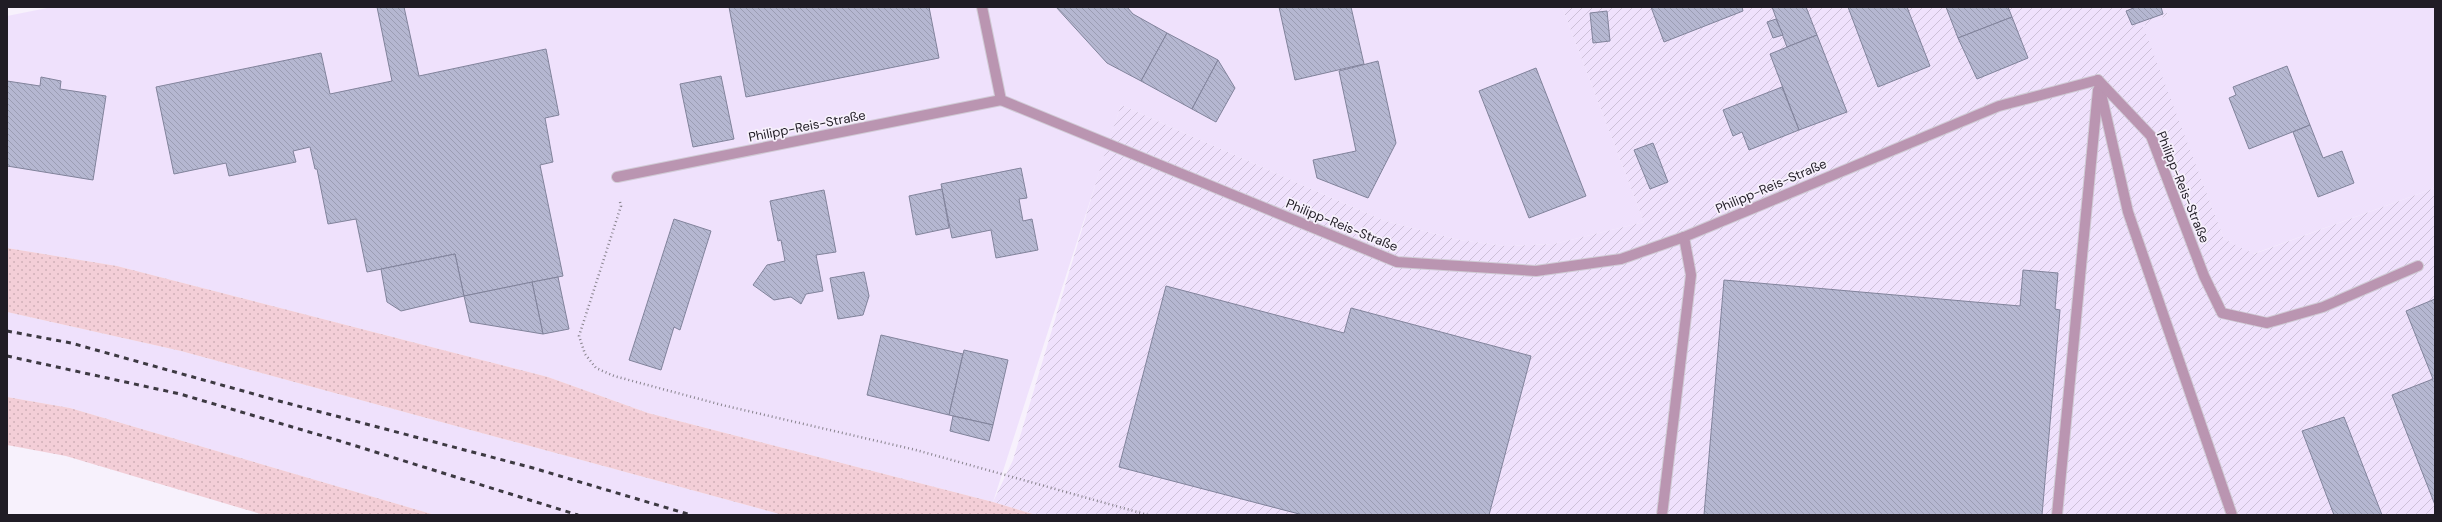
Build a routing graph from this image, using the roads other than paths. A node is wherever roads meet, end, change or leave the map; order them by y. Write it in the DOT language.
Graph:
graph roads {
  1 [pos="982,7"];
  2 [pos="2098,80"];
  3 [pos="1001,100"];
  4 [pos="617,177"];
  5 [pos="1684,236"];
  6 [pos="2418,266"];
  7 [pos="1662,515"];
  8 [pos="2057,515"];
  9 [pos="2232,515"];
  1 -- 3 [label="street"];
  2 -- 5 [label="street, Philipp-Reis-Straße"];
  2 -- 6 [label="street, Philipp-Reis-Straße"];
  2 -- 8 [label="street"];
  2 -- 9 [label="street"];
  3 -- 4 [label="street, Philipp-Reis-Straße"];
  3 -- 5 [label="street, Philipp-Reis-Straße"];
  5 -- 7 [label="street"];
}
